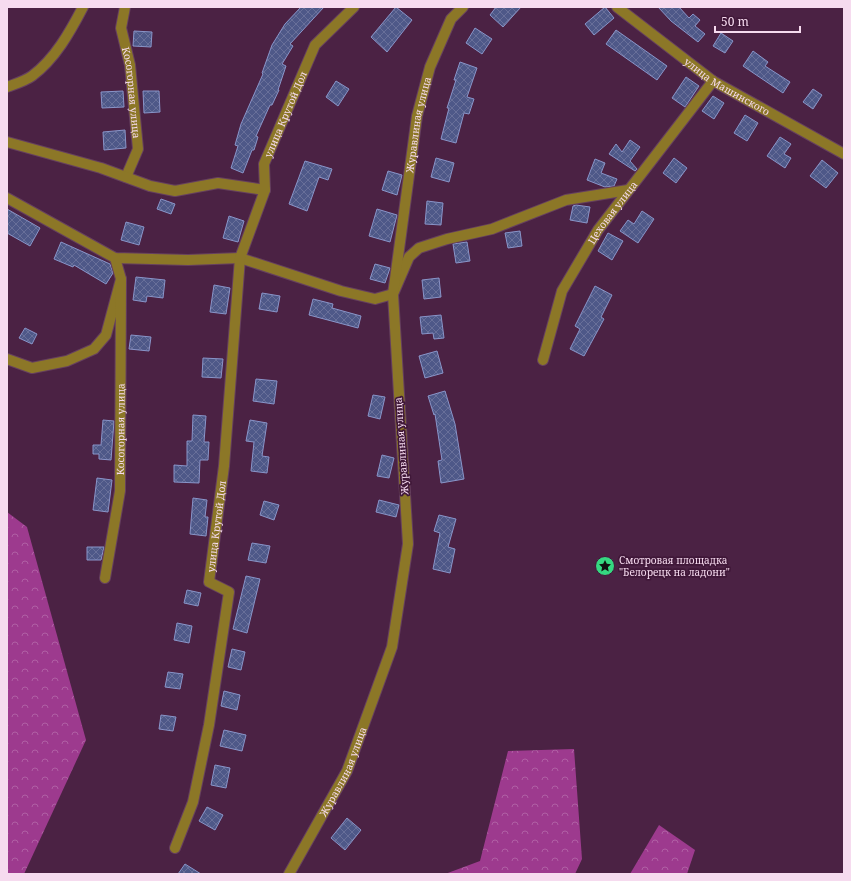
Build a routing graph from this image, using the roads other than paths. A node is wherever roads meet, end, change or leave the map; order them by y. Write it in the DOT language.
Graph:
graph roads {
  1 [pos="83,7"];
  2 [pos="125,7"];
  3 [pos="354,7"];
  4 [pos="463,7"];
  5 [pos="617,7"];
  6 [pos="713,81"];
  7 [pos="7,87"];
  8 [pos="7,142"];
  9 [pos="844,154"];
  10 [pos="126,177"];
  11 [pos="265,190"];
  12 [pos="628,190"];
  13 [pos="7,198"];
  14 [pos="115,258"];
  15 [pos="240,258"];
  16 [pos="122,279"];
  17 [pos="393,294"];
  18 [pos="7,359"];
  19 [pos="543,360"];
  20 [pos="105,578"];
  21 [pos="175,848"];
  22 [pos="289,874"];
  1 -- 7 [label="street"];
  2 -- 10 [label="street, Косогорная улица"];
  3 -- 11 [label="street, улица Крутой Дол"];
  4 -- 17 [label="street, Журавлиная улица"];
  5 -- 6 [label="street, улица Машинского"];
  6 -- 9 [label="street, улица Машинского"];
  6 -- 12 [label="street, Цеховая улица"];
  8 -- 10 [label="street"];
  10 -- 11 [label="street"];
  11 -- 15 [label="street, улица Крутой Дол"];
  12 -- 17 [label="street"];
  12 -- 19 [label="street, Цеховая улица"];
  13 -- 14 [label="street"];
  14 -- 15 [label="street"];
  14 -- 16 [label="street, Косогорная улица"];
  15 -- 17 [label="street"];
  15 -- 21 [label="street, улица Крутой Дол"];
  16 -- 18 [label="street"];
  16 -- 20 [label="street, Косогорная улица"];
  17 -- 22 [label="street, Журавлиная улица"];
}
